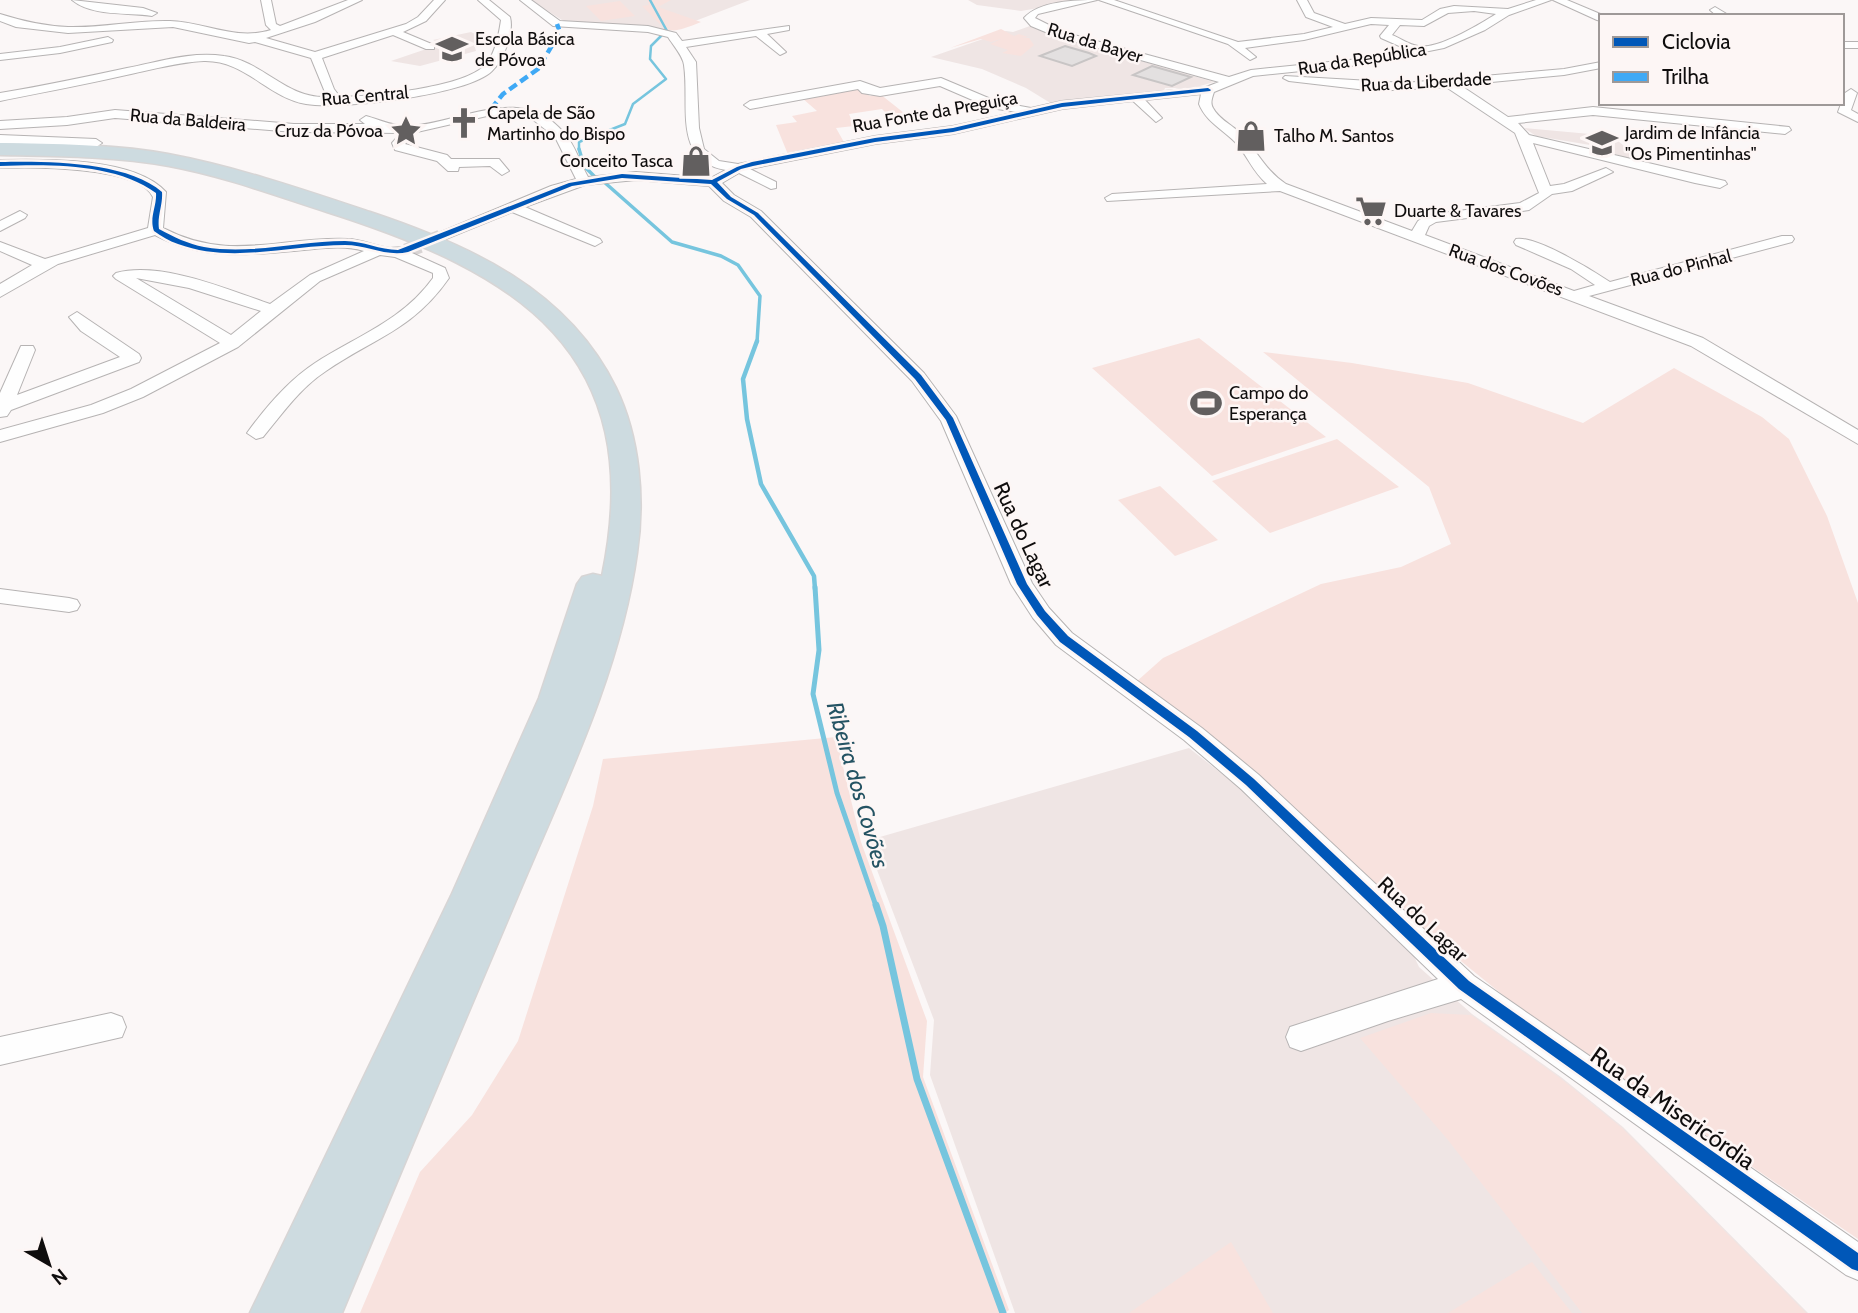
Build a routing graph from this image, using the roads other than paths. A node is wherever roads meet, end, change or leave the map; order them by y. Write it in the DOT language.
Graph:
graph roads {
  1 [pos="77,0"];
  2 [pos="266,0"];
  3 [pos="357,0"];
  4 [pos="440,0"];
  5 [pos="484,0"];
  6 [pos="525,0"];
  7 [pos="1302,0"];
  8 [pos="1546,0"];
  9 [pos="1559,0"];
  10 [pos="1090,1"];
  11 [pos="1108,2"];
  12 [pos="1401,8"];
  13 [pos="1508,12"];
  14 [pos="0,17"];
  15 [pos="1599,17"];
  16 [pos="1394,20"];
  17 [pos="165,25"];
  18 [pos="1344,27"];
  19 [pos="785,28"];
  20 [pos="277,29"];
  21 [pos="395,32"];
  22 [pos="758,32"];
  23 [pos="254,38"];
  24 [pos="680,45"];
  25 [pos="1239,46"];
  26 [pos="429,47"];
  27 [pos="1419,51"];
  28 [pos="780,52"];
  29 [pos="0,57"];
  30 [pos="315,57"];
  31 [pos="117,61"];
  32 [pos="1599,65"];
  33 [pos="141,69"];
  34 [pos="1251,73"];
  35 [pos="1229,81"];
  36 [pos="1448,83"];
  37 [pos="1208,90"];
  38 [pos="1848,90"];
  39 [pos="5,96"];
  40 [pos="1134,96"];
  41 [pos="337,100"];
  42 [pos="750,105"];
  43 [pos="1035,111"];
  44 [pos="1156,117"];
  45 [pos="1858,118"];
  46 [pos="1507,121"];
  47 [pos="0,125"];
  48 [pos="377,128"];
  49 [pos="1785,130"];
  50 [pos="411,131"];
  51 [pos="1525,138"];
  52 [pos="0,141"];
  53 [pos="96,144"];
  54 [pos="436,145"];
  55 [pos="0,149"];
  56 [pos="63,150"];
  57 [pos="419,152"];
  58 [pos="0,156"];
  59 [pos="0,164"];
  60 [pos="739,168"];
  61 [pos="502,171"];
  62 [pos="1606,172"];
  63 [pos="584,181"];
  64 [pos="713,182"];
  65 [pos="1720,184"];
  66 [pos="771,186"];
  67 [pos="1281,187"];
  68 [pos="1546,191"];
  69 [pos="1112,198"];
  70 [pos="512,207"];
  71 [pos="20,215"];
  72 [pos="0,227"];
  73 [pos="156,230"];
  74 [pos="1413,236"];
  75 [pos="441,237"];
  76 [pos="1787,239"];
  77 [pos="594,242"];
  78 [pos="1521,242"];
  79 [pos="0,246"];
  80 [pos="378,250"];
  81 [pos="46,265"];
  82 [pos="1606,286"];
  83 [pos="0,292"];
  84 [pos="1575,295"];
  85 [pos="272,310"];
  86 [pos="78,317"];
  87 [pos="232,343"];
  88 [pos="27,350"];
  89 [pos="2,411"];
  90 [pos="256,433"];
  91 [pos="0,436"];
  92 [pos="1858,438"];
  93 [pos="0,596"];
  94 [pos="69,605"];
  95 [pos="1464,985"];
  96 [pos="111,1027"];
  97 [pos="1301,1037"];
  98 [pos="0,1051"];
  99 [pos="364,1160"];
  100 [pos="1858,1263"];
  101 [pos="276,1313"];
  102 [pos="316,1313"];
  1 -- 17 [label="street"];
  2 -- 20 [label="street"];
  3 -- 20 [label="street"];
  4 -- 21 [label="street"];
  5 -- 41 [label="street, Rua Central"];
  6 -- 24 [label="street"];
  7 -- 18 [label="street"];
  8 -- 13 [label="street, Rua da República"];
  9 -- 15 [label="street"];
  10 -- 11 [label="street"];
  10 -- 35 [label="street, Rua da Bayer"];
  11 -- 25 [label="street"];
  12 -- 16 [label="street"];
  13 -- 16 [label="street"];
  13 -- 27 [label="street, Rua da República"];
  14 -- 17 [label="street"];
  16 -- 18 [label="street"];
  16 -- 27 [label="street"];
  17 -- 23 [label="street"];
  17 -- 29 [label="street"];
  18 -- 25 [label="street"];
  19 -- 22 [label="street"];
  20 -- 23 [label="street"];
  21 -- 26 [label="street"];
  21 -- 30 [label="street"];
  22 -- 24 [label="street"];
  22 -- 28 [label="street"];
  23 -- 30 [label="street"];
  23 -- 33 [label="street"];
  24 -- 60 [label="street"];
  25 -- 34 [label="street"];
  27 -- 34 [label="street, Rua da República"];
  30 -- 41 [label="street"];
  31 -- 39 [label="street"];
  32 -- 36 [label="street, Rua da Liberdade"];
  33 -- 39 [label="street, Rua Central"];
  33 -- 41 [label="street, Rua Central"];
  34 -- 35 [label="street"];
  34 -- 36 [label="street, Rua da Liberdade"];
  35 -- 37 [label="street"];
  36 -- 46 [label="street"];
  37 -- 40 [label="street, Rua Fonte da Preguiça"];
  37 -- 67 [label="street, Rua dos Covões"];
  38 -- 45 [label="street"];
  40 -- 43 [label="street, Rua Fonte da Preguiça"];
  40 -- 44 [label="street"];
  41 -- 48 [label="street"];
  42 -- 43 [label="street"];
  43 -- 60 [label="street, Rua Fonte da Preguiça"];
  46 -- 49 [label="street"];
  46 -- 51 [label="street"];
  47 -- 48 [label="street, Rua da Baldeira"];
  48 -- 50 [label="street, Rua da Baldeira"];
  50 -- 57 [label="street"];
  50 -- 63 [label="street"];
  51 -- 65 [label="street"];
  51 -- 68 [label="street"];
  52 -- 53 [label="street"];
  52 -- 56 [label="highway"];
  54 -- 57 [label="street"];
  55 -- 56 [label="highway"];
  56 -- 99 [label="highway"];
  57 -- 61 [label="street"];
  58 -- 99 [label="highway"];
  59 -- 73 [label="street"];
  60 -- 64 [label="street, Rua Fonte da Preguiça"];
  60 -- 66 [label="street"];
  62 -- 68 [label="street"];
  63 -- 64 [label="street"];
  63 -- 70 [label="street"];
  64 -- 95 [label="street, Rua do Lagar"];
  67 -- 69 [label="street"];
  67 -- 74 [label="street, Rua dos Covões"];
  68 -- 74 [label="street"];
  70 -- 75 [label="street"];
  70 -- 77 [label="street"];
  71 -- 72 [label="street"];
  73 -- 80 [label="street"];
  73 -- 81 [label="street"];
  74 -- 84 [label="street, Rua dos Covões"];
  76 -- 82 [label="street, Rua do Pinhal"];
  78 -- 82 [label="street"];
  79 -- 81 [label="street"];
  80 -- 85 [label="street"];
  80 -- 90 [label="street"];
  81 -- 83 [label="street"];
  82 -- 84 [label="street, Rua do Pinhal"];
  84 -- 92 [label="street, Rua dos Covões"];
  85 -- 87 [label="street"];
  85 -- 87 [label="street"];
  86 -- 89 [label="street"];
  87 -- 91 [label="street"];
  88 -- 89 [label="street"];
  93 -- 94 [label="street"];
  95 -- 97 [label="street"];
  95 -- 100 [label="street, Rua da Misericórdia"];
  96 -- 98 [label="street"];
  99 -- 101 [label="highway"];
  99 -- 102 [label="highway"];
}
